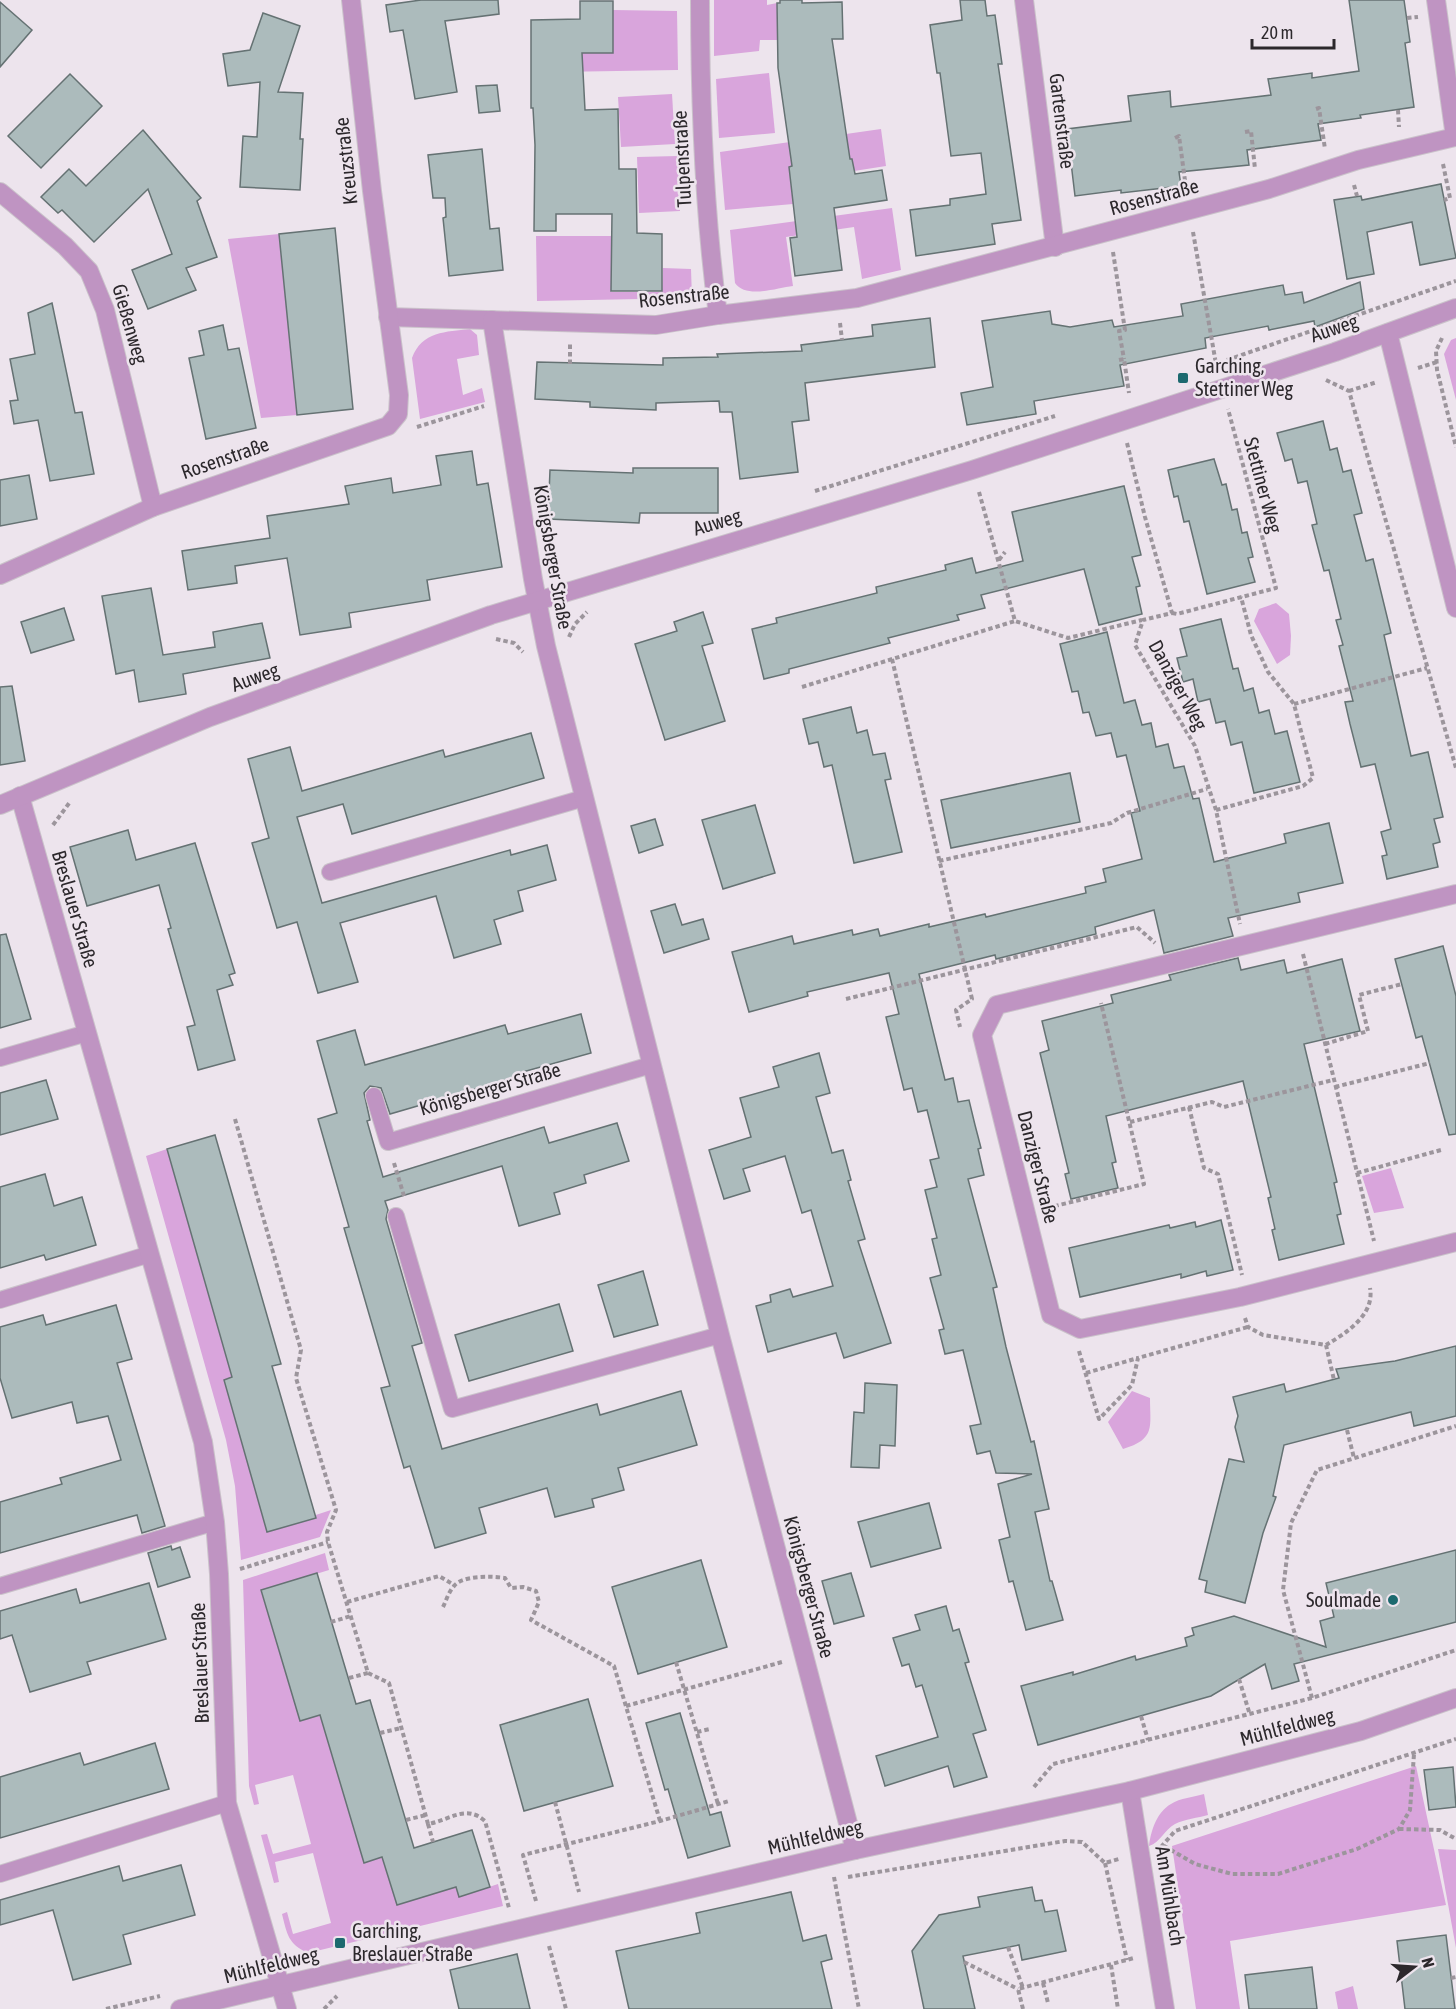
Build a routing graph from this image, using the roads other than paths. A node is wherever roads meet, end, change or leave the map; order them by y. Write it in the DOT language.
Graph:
graph roads {
  1 [pos="351,0"];
  2 [pos="700,0"];
  3 [pos="1024,0"];
  4 [pos="1436,0"];
  5 [pos="1455,137"];
  6 [pos="0,192"];
  7 [pos="1055,247"];
  8 [pos="1456,308"];
  9 [pos="718,315"];
  10 [pos="388,317"];
  11 [pos="492,320"];
  12 [pos="1388,333"];
  13 [pos="153,507"];
  14 [pos="0,574"];
  15 [pos="536,600"];
  16 [pos="1456,608"];
  17 [pos="20,796"];
  18 [pos="584,798"];
  19 [pos="0,805"];
  20 [pos="330,872"];
  21 [pos="1456,894"];
  22 [pos="87,1033"];
  23 [pos="0,1058"];
  24 [pos="651,1065"];
  25 [pos="374,1096"];
  26 [pos="396,1216"];
  27 [pos="1456,1242"];
  28 [pos="150,1254"];
  29 [pos="0,1300"];
  30 [pos="720,1335"];
  31 [pos="215,1522"];
  32 [pos="0,1586"];
  33 [pos="1456,1698"];
  34 [pos="1130,1791"];
  35 [pos="227,1803"];
  36 [pos="855,1850"];
  37 [pos="0,1874"];
  38 [pos="281,1986"];
  39 [pos="180,2009"];
  40 [pos="287,2009"];
  41 [pos="1166,2009"];
  1 -- 10 [label="street, Kreuzstraße"];
  2 -- 9 [label="street, Tulpenstraße"];
  3 -- 7 [label="street, Gartenstraße"];
  4 -- 5 [label="street"];
  5 -- 7 [label="street, Rosenstraße"];
  6 -- 13 [label="street, Gießenweg"];
  7 -- 9 [label="street, Rosenstraße"];
  8 -- 12 [label="street, Auweg"];
  9 -- 11 [label="street, Rosenstraße"];
  10 -- 11 [label="street, Rosenstraße"];
  10 -- 13 [label="street, Rosenstraße"];
  11 -- 15 [label="street, Königsberger Straße"];
  12 -- 15 [label="street, Auweg"];
  12 -- 16 [label="street"];
  13 -- 14 [label="street, Rosenstraße"];
  15 -- 17 [label="street, Auweg"];
  15 -- 18 [label="street, Königsberger Straße"];
  17 -- 19 [label="street, Auweg"];
  17 -- 22 [label="street, Breslauer Straße"];
  18 -- 20 [label="lane"];
  18 -- 24 [label="street, Königsberger Straße"];
  21 -- 27 [label="street, Danziger Straße"];
  22 -- 23 [label="lane"];
  22 -- 28 [label="street, Breslauer Straße"];
  24 -- 25 [label="lane, Königsberger Straße"];
  24 -- 30 [label="street, Königsberger Straße"];
  26 -- 30 [label="lane"];
  28 -- 29 [label="lane"];
  28 -- 31 [label="street, Breslauer Straße"];
  30 -- 36 [label="street, Königsberger Straße"];
  31 -- 32 [label="lane"];
  31 -- 35 [label="street, Breslauer Straße"];
  33 -- 34 [label="street, Mühlfeldweg"];
  34 -- 36 [label="street, Mühlfeldweg"];
  34 -- 41 [label="street, Am Mühlbach"];
  35 -- 37 [label="lane"];
  35 -- 38 [label="street, Breslauer Straße"];
  36 -- 38 [label="street, Mühlfeldweg"];
  38 -- 39 [label="street, Mühlfeldweg"];
  38 -- 40 [label="street"];
}
